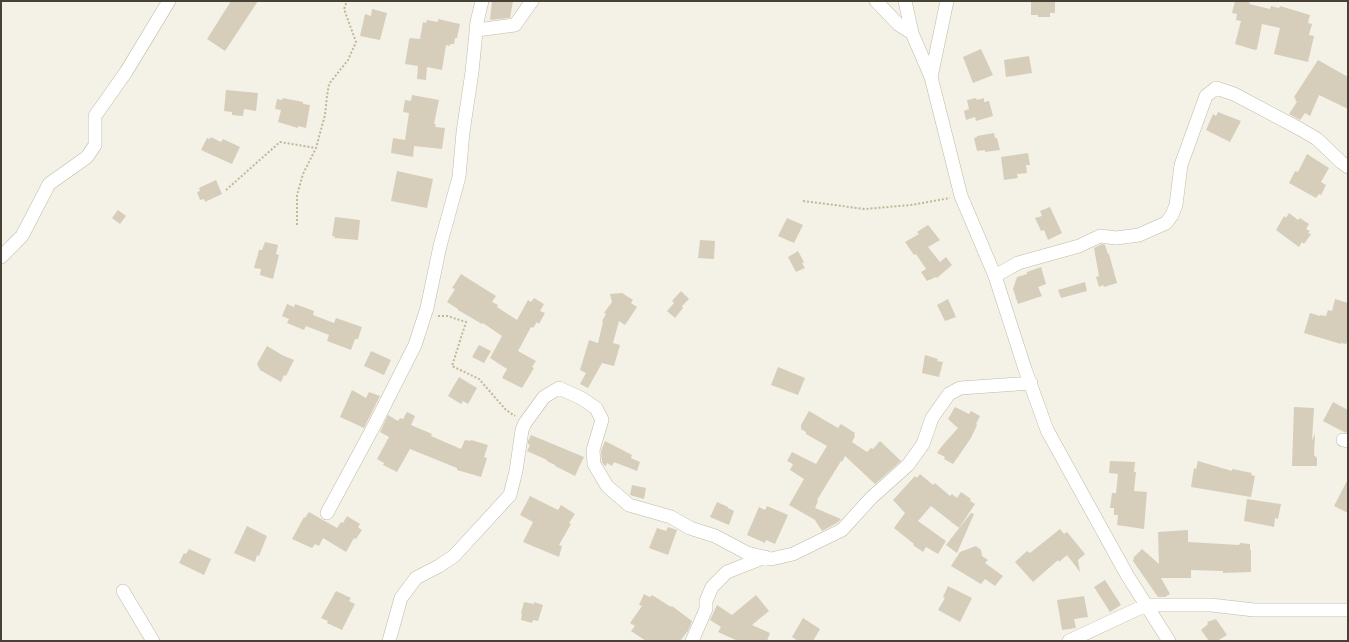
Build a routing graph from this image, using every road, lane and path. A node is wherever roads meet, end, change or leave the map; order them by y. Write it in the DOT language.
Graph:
graph roads {
  1 [pos="168,1"];
  2 [pos="347,1"];
  3 [pos="482,1"];
  4 [pos="532,1"];
  5 [pos="876,1"];
  6 [pos="906,1"];
  7 [pos="946,1"];
  8 [pos="477,30"];
  9 [pos="912,33"];
  10 [pos="931,77"];
  11 [pos="316,148"];
  12 [pos="1348,167"];
  13 [pos="226,190"];
  14 [pos="961,196"];
  15 [pos="803,201"];
  16 [pos="297,225"];
  17 [pos="1,257"];
  18 [pos="995,276"];
  19 [pos="424,317"];
  20 [pos="1031,383"];
  21 [pos="525,423"];
  22 [pos="327,513"];
  23 [pos="764,557"];
  24 [pos="123,591"];
  25 [pos="1146,605"];
  26 [pos="1348,610"];
  27 [pos="153,641"];
  28 [pos="389,641"];
  29 [pos="692,641"];
  30 [pos="1069,641"];
  31 [pos="1169,641"];
  1 -- 17 [label="street"];
  2 -- 11 [label="path"];
  3 -- 8 [label="street"];
  4 -- 8 [label="street"];
  5 -- 9 [label="street"];
  6 -- 9 [label="street"];
  7 -- 10 [label="street"];
  8 -- 19 [label="street"];
  9 -- 10 [label="street"];
  10 -- 14 [label="street"];
  11 -- 13 [label="path"];
  11 -- 16 [label="path"];
  12 -- 18 [label="street"];
  14 -- 15 [label="path"];
  14 -- 18 [label="street"];
  18 -- 20 [label="street"];
  19 -- 21 [label="path"];
  19 -- 22 [label="street"];
  20 -- 23 [label="street"];
  20 -- 25 [label="street"];
  21 -- 23 [label="street"];
  21 -- 28 [label="street"];
  23 -- 29 [label="street"];
  24 -- 27 [label="street"];
  25 -- 26 [label="street"];
  25 -- 30 [label="street"];
  25 -- 31 [label="street"];
}
